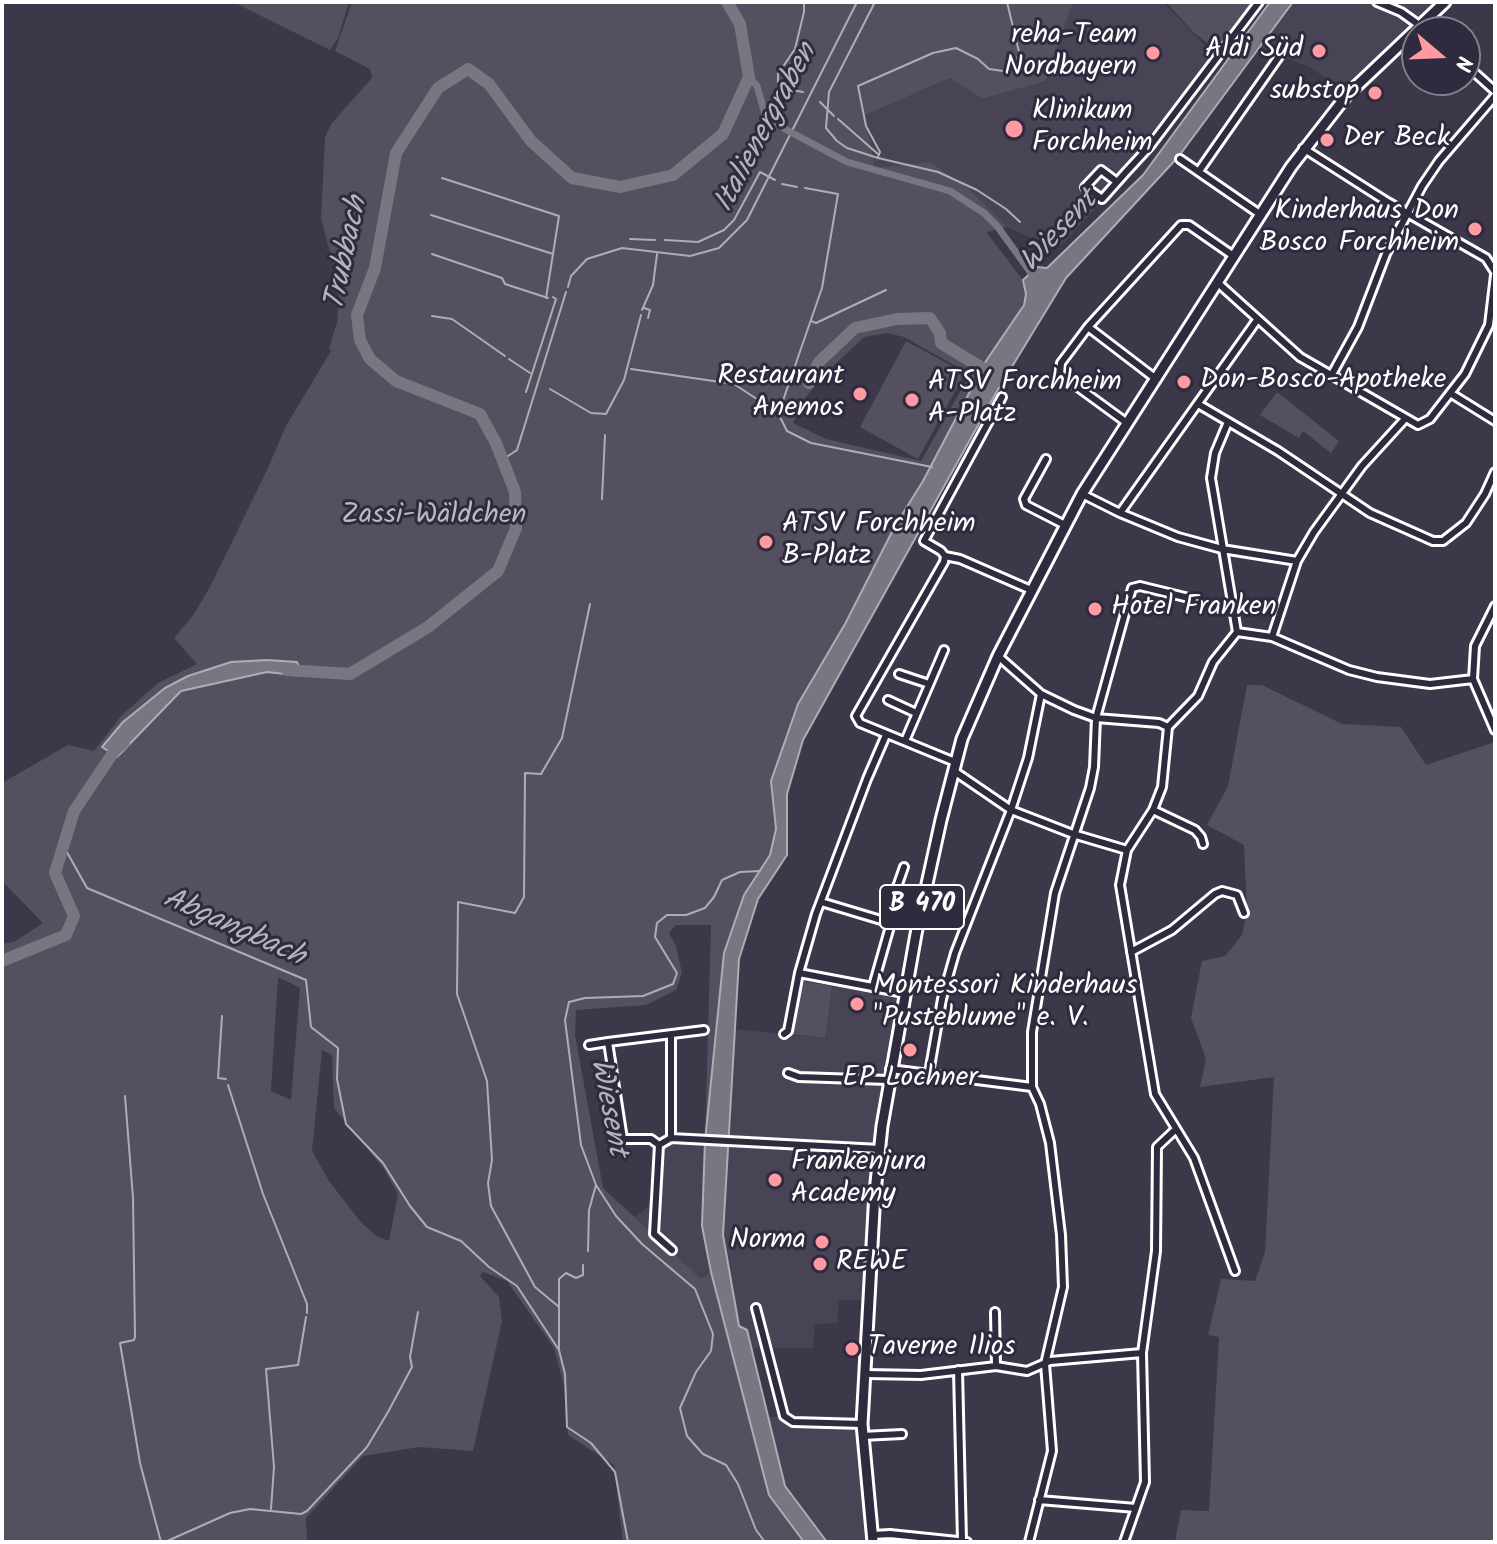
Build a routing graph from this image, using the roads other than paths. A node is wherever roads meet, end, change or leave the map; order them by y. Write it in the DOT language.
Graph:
graph roads {
  1 [pos="1259,2"];
  2 [pos="1377,2"];
  3 [pos="1445,2"];
  4 [pos="1407,16"];
  5 [pos="1430,16"];
  6 [pos="1401,44"];
  7 [pos="1280,55"];
  8 [pos="1495,93"];
  9 [pos="1303,148"];
  10 [pos="1180,159"];
  11 [pos="1199,171"];
  12 [pos="1117,182"];
  13 [pos="1407,212"];
  14 [pos="1261,215"];
  15 [pos="1495,253"];
  16 [pos="1235,257"];
  17 [pos="1486,258"];
  18 [pos="1495,269"];
  19 [pos="1218,283"];
  20 [pos="1257,320"];
  21 [pos="1088,327"];
  22 [pos="1331,376"];
  23 [pos="1156,379"];
  24 [pos="1450,393"];
  25 [pos="1002,397"];
  26 [pos="1198,404"];
  27 [pos="1404,420"];
  28 [pos="1495,421"];
  29 [pos="1228,422"];
  30 [pos="1127,423"];
  31 [pos="1046,459"];
  32 [pos="1495,472"];
  33 [pos="1341,493"];
  34 [pos="1082,494"];
  35 [pos="1120,513"];
  36 [pos="1065,525"];
  37 [pos="1222,549"];
  38 [pos="945,556"];
  39 [pos="1297,561"];
  40 [pos="1031,590"];
  41 [pos="1193,599"];
  42 [pos="1495,606"];
  43 [pos="1237,632"];
  44 [pos="1272,637"];
  45 [pos="944,650"];
  46 [pos="998,656"];
  47 [pos="899,674"];
  48 [pos="1473,679"];
  49 [pos="929,684"];
  50 [pos="1041,694"];
  51 [pos="888,700"];
  52 [pos="916,713"];
  53 [pos="1096,718"];
  54 [pos="1168,727"];
  55 [pos="1495,730"];
  56 [pos="886,735"];
  57 [pos="905,741"];
  58 [pos="954,766"];
  59 [pos="1011,810"];
  60 [pos="1153,810"];
  61 [pos="1073,834"];
  62 [pos="1203,844"];
  63 [pos="1127,850"];
  64 [pos="904,867"];
  65 [pos="821,902"];
  66 [pos="1244,913"];
  67 [pos="885,921"];
  68 [pos="1131,952"];
  69 [pos="799,973"];
  70 [pos="873,986"];
  71 [pos="904,993"];
  72 [pos="704,1030"];
  73 [pos="671,1034"];
  74 [pos="784,1034"];
  75 [pos="608,1042"];
  76 [pos="589,1045"];
  77 [pos="788,1073"];
  78 [pos="929,1073"];
  79 [pos="889,1075"];
  80 [pos="1032,1087"];
  81 [pos="1175,1130"];
  82 [pos="671,1138"];
  83 [pos="659,1145"];
  84 [pos="880,1149"];
  85 [pos="672,1250"];
  86 [pos="1235,1271"];
  87 [pos="756,1308"];
  88 [pos="995,1312"];
  89 [pos="1142,1353"];
  90 [pos="1045,1364"];
  91 [pos="996,1366"];
  92 [pos="958,1370"];
  93 [pos="866,1374"];
  94 [pos="862,1424"];
  95 [pos="902,1434"];
  96 [pos="862,1436"];
  97 [pos="1039,1500"];
  98 [pos="1136,1508"];
  99 [pos="873,1538"];
  100 [pos="938,1540"];
  101 [pos="964,1542"];
  102 [pos="1029,1542"];
  103 [pos="1124,1542"];
  1 -- 12 [label="street"];
  2 -- 4 [label="street"];
  3 -- 5 [label="main road, B 470"];
  6 -- 9 [label="main road, B 470"];
  7 -- 11 [label="street"];
  8 -- 13 [label="street"];
  9 -- 13 [label="street"];
  9 -- 14 [label="main road, B 470"];
  10 -- 11 [label="street"];
  11 -- 14 [label="street"];
  12 -- 12 [label="street"];
  13 -- 17 [label="street"];
  13 -- 22 [label="street"];
  14 -- 16 [label="main road, B 470"];
  15 -- 17 [label="street"];
  16 -- 19 [label="main road, B 470"];
  16 -- 21 [label="street"];
  17 -- 18 [label="street"];
  18 -- 24 [label="street"];
  19 -- 20 [label="street"];
  19 -- 23 [label="main road, B 470"];
  20 -- 22 [label="street"];
  20 -- 26 [label="street"];
  21 -- 23 [label="street"];
  21 -- 30 [label="street"];
  22 -- 27 [label="street"];
  23 -- 30 [label="main road, B 470"];
  24 -- 27 [label="street"];
  24 -- 28 [label="street"];
  25 -- 38 [label="street"];
  26 -- 29 [label="street"];
  26 -- 35 [label="street"];
  27 -- 33 [label="street"];
  29 -- 33 [label="street"];
  29 -- 37 [label="street"];
  30 -- 34 [label="main road, B 470"];
  31 -- 36 [label="street"];
  32 -- 33 [label="street"];
  33 -- 39 [label="street"];
  34 -- 35 [label="street"];
  34 -- 36 [label="main road, B 470"];
  35 -- 37 [label="street"];
  36 -- 40 [label="main road, B 470"];
  37 -- 39 [label="street"];
  37 -- 43 [label="street"];
  38 -- 40 [label="street"];
  38 -- 56 [label="street"];
  39 -- 44 [label="street"];
  40 -- 46 [label="main road, B 470"];
  41 -- 53 [label="street"];
  42 -- 48 [label="street"];
  43 -- 44 [label="street"];
  43 -- 54 [label="street"];
  44 -- 48 [label="street"];
  45 -- 49 [label="street"];
  46 -- 50 [label="street"];
  46 -- 58 [label="main road, B 470"];
  47 -- 49 [label="street"];
  48 -- 55 [label="street"];
  49 -- 52 [label="street"];
  50 -- 53 [label="street"];
  50 -- 59 [label="street"];
  51 -- 52 [label="street"];
  52 -- 57 [label="street"];
  53 -- 54 [label="street"];
  53 -- 61 [label="street"];
  54 -- 60 [label="street"];
  56 -- 57 [label="street"];
  56 -- 65 [label="street"];
  57 -- 58 [label="street"];
  58 -- 59 [label="street"];
  58 -- 71 [label="main road, B 470"];
  59 -- 61 [label="street"];
  59 -- 78 [label="street"];
  60 -- 62 [label="street"];
  60 -- 63 [label="street"];
  61 -- 63 [label="street"];
  61 -- 80 [label="street"];
  63 -- 68 [label="street"];
  64 -- 67 [label="street"];
  65 -- 67 [label="street"];
  65 -- 69 [label="street"];
  66 -- 68 [label="street"];
  67 -- 70 [label="street"];
  68 -- 81 [label="street"];
  69 -- 70 [label="street"];
  69 -- 74 [label="street"];
  70 -- 71 [label="street"];
  71 -- 79 [label="main road, B 470"];
  72 -- 73 [label="street"];
  73 -- 75 [label="street"];
  73 -- 82 [label="street"];
  75 -- 76 [label="street"];
  75 -- 83 [label="street"];
  77 -- 79 [label="street"];
  78 -- 79 [label="street"];
  78 -- 80 [label="street"];
  79 -- 84 [label="main road, B 470"];
  80 -- 90 [label="street"];
  81 -- 86 [label="street"];
  81 -- 89 [label="street"];
  82 -- 83 [label="street"];
  82 -- 84 [label="street"];
  83 -- 85 [label="street"];
  84 -- 93 [label="main road, B 470"];
  87 -- 94 [label="street"];
  88 -- 91 [label="street"];
  89 -- 90 [label="street"];
  89 -- 98 [label="street"];
  90 -- 91 [label="street"];
  90 -- 97 [label="street"];
  91 -- 92 [label="street"];
  92 -- 93 [label="street"];
  92 -- 101 [label="street"];
  93 -- 94 [label="main road, B 470"];
  94 -- 96 [label="main road, B 470"];
  95 -- 96 [label="street"];
  96 -- 99 [label="main road, B 470"];
  97 -- 98 [label="street"];
  97 -- 102 [label="street"];
  98 -- 103 [label="street"];
  99 -- 100 [label="street"];
  100 -- 101 [label="street"];
}
